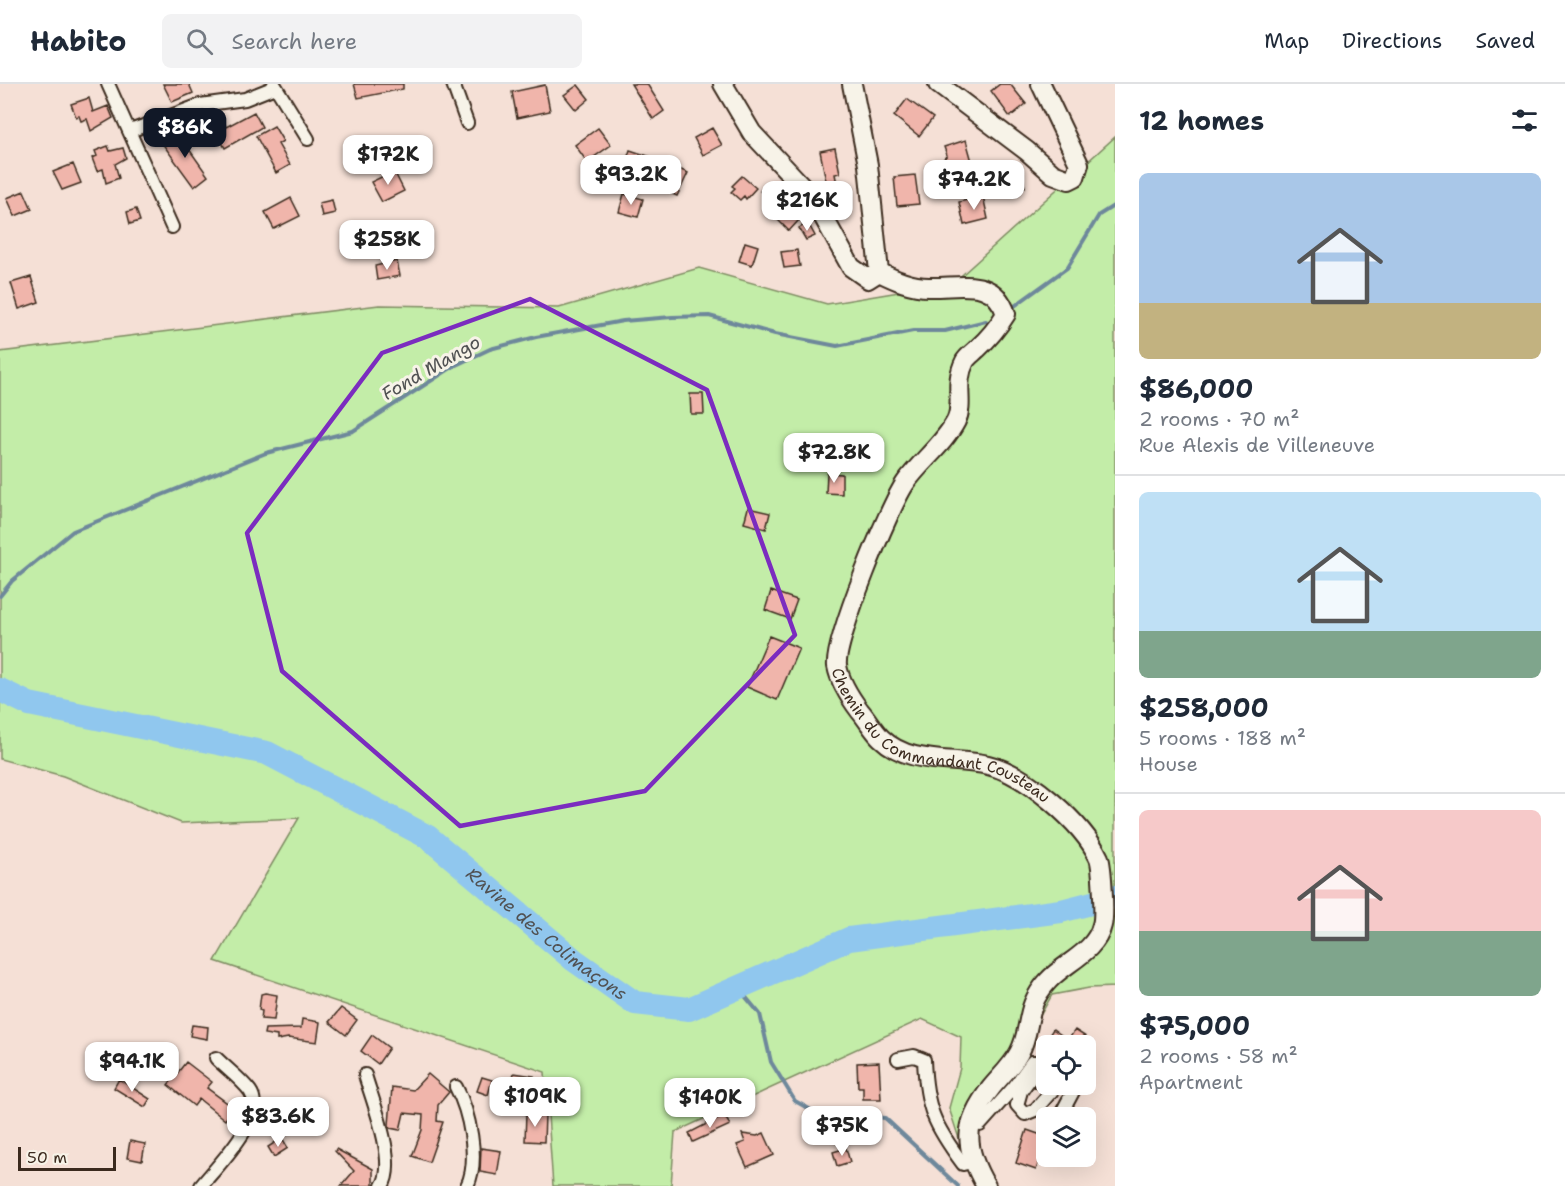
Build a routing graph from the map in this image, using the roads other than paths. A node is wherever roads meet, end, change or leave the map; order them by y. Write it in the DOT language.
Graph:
graph roads {
  1 [pos="108,84"];
  2 [pos="453,84"];
  3 [pos="723,84"];
  4 [pos="852,84"];
  5 [pos="938,84"];
  6 [pos="1041,84"];
  7 [pos="274,85"];
  8 [pos="467,123"];
  9 [pos="130,131"];
  10 [pos="308,139"];
  11 [pos="172,227"];
  12 [pos="879,272"];
  13 [pos="216,1058"];
  14 [pos="898,1059"];
  15 [pos="1036,1062"];
  16 [pos="1036,1071"];
  17 [pos="365,1075"];
  18 [pos="456,1087"];
  19 [pos="1048,1095"];
  20 [pos="972,1122"];
  21 [pos="972,1162"];
  22 [pos="201,1186"];
  23 [pos="382,1186"];
  24 [pos="467,1186"];
  25 [pos="986,1186"];
  1 -- 9 [label="street"];
  2 -- 8 [label="street"];
  3 -- 12 [label="main road"];
  4 -- 12 [label="main road"];
  5 -- 6 [label="main road"];
  7 -- 9 [label="street"];
  7 -- 10 [label="street"];
  9 -- 11 [label="street"];
  12 -- 20 [label="main road, Chemin du Commandant Cousteau"];
  13 -- 22 [label="street"];
  14 -- 21 [label="street"];
  15 -- 20 [label="street"];
  16 -- 19 [label="street"];
  17 -- 23 [label="street"];
  18 -- 24 [label="street"];
  20 -- 21 [label="main road"];
  21 -- 25 [label="main road"];
}
